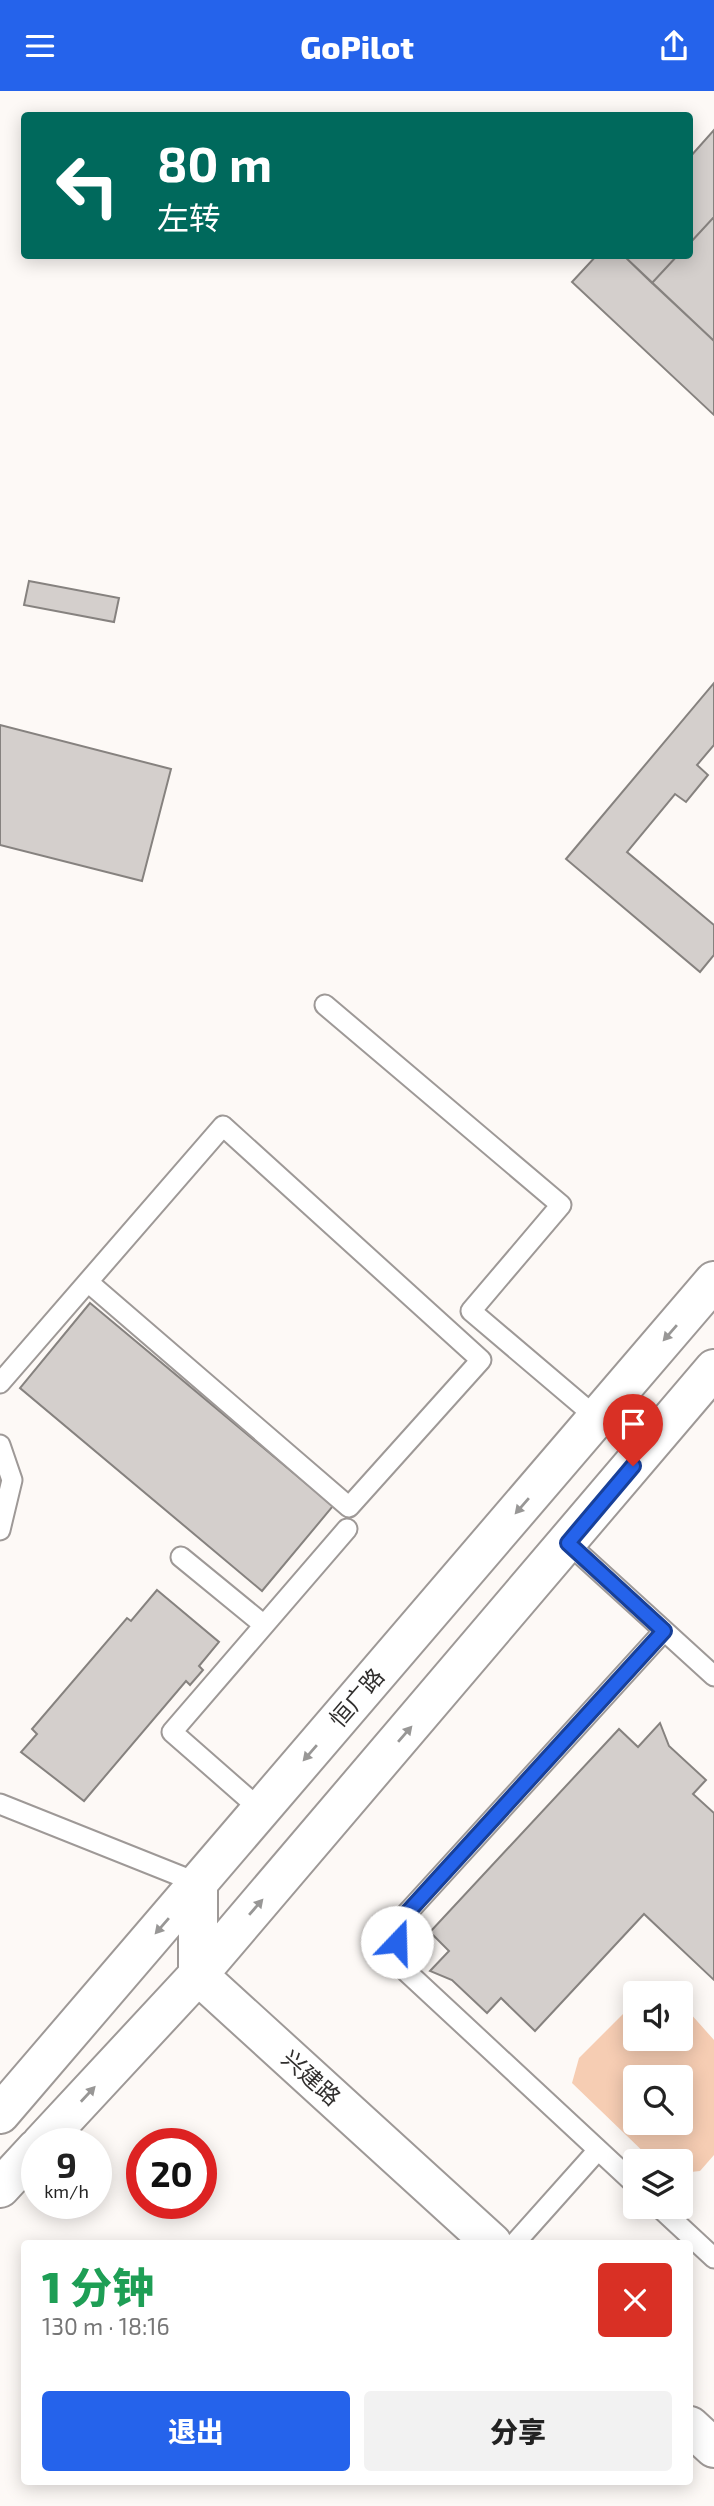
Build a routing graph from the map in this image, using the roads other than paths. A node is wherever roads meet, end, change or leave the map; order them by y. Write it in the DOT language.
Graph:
graph roads {
  1 [pos="325,1005"];
  2 [pos="714,1281"];
  3 [pos="88,1282"];
  4 [pos="714,1370"];
  5 [pos="0,1383"];
  6 [pos="597,1418"];
  7 [pos="0,1444"];
  8 [pos="347,1529"];
  9 [pos="0,1530"];
  10 [pos="568,1543"];
  11 [pos="181,1556"];
  12 [pos="264,1625"];
  13 [pos="664,1631"];
  14 [pos="714,1676"];
  15 [pos="0,1804"];
  16 [pos="261,1810"];
  17 [pos="198,1883"];
  18 [pos="198,1975"];
  19 [pos="0,2114"];
  20 [pos="56,2128"];
  21 [pos="598,2150"];
  22 [pos="21,2165"];
  23 [pos="623,2174"];
  24 [pos="0,2188"];
  25 [pos="672,2219"];
  26 [pos="489,2240"];
  27 [pos="517,2240"];
  28 [pos="714,2258"];
  29 [pos="693,2429"];
  30 [pos="714,2448"];
  1 -- 6 [label="lane"];
  2 -- 6 [label="street, 恒广路, one-way"];
  3 -- 3 [label="lane"];
  3 -- 5 [label="lane"];
  4 -- 10 [label="street"];
  6 -- 16 [label="street, 恒广路, one-way"];
  7 -- 9 [label="lane"];
  8 -- 12 [label="lane"];
  10 -- 13 [label="lane"];
  18 -- 10 [label="street, one-way"];
  11 -- 12 [label="lane"];
  12 -- 16 [label="lane"];
  13 -- 14 [label="lane"];
  13 -- 21 [label="lane"];
  15 -- 17 [label="lane"];
  16 -- 17 [label="street, 恒广路"];
  17 -- 18 [label="street"];
  17 -- 19 [label="street, 恒广路, one-way"];
  20 -- 18 [label="street, one-way"];
  18 -- 26 [label="street, 兴建路"];
  21 -- 23 [label="lane"];
  21 -- 27 [label="lane"];
  22 -- 24 [label="street"];
  25 -- 28 [label="lane"];
  29 -- 30 [label="street"];
}
